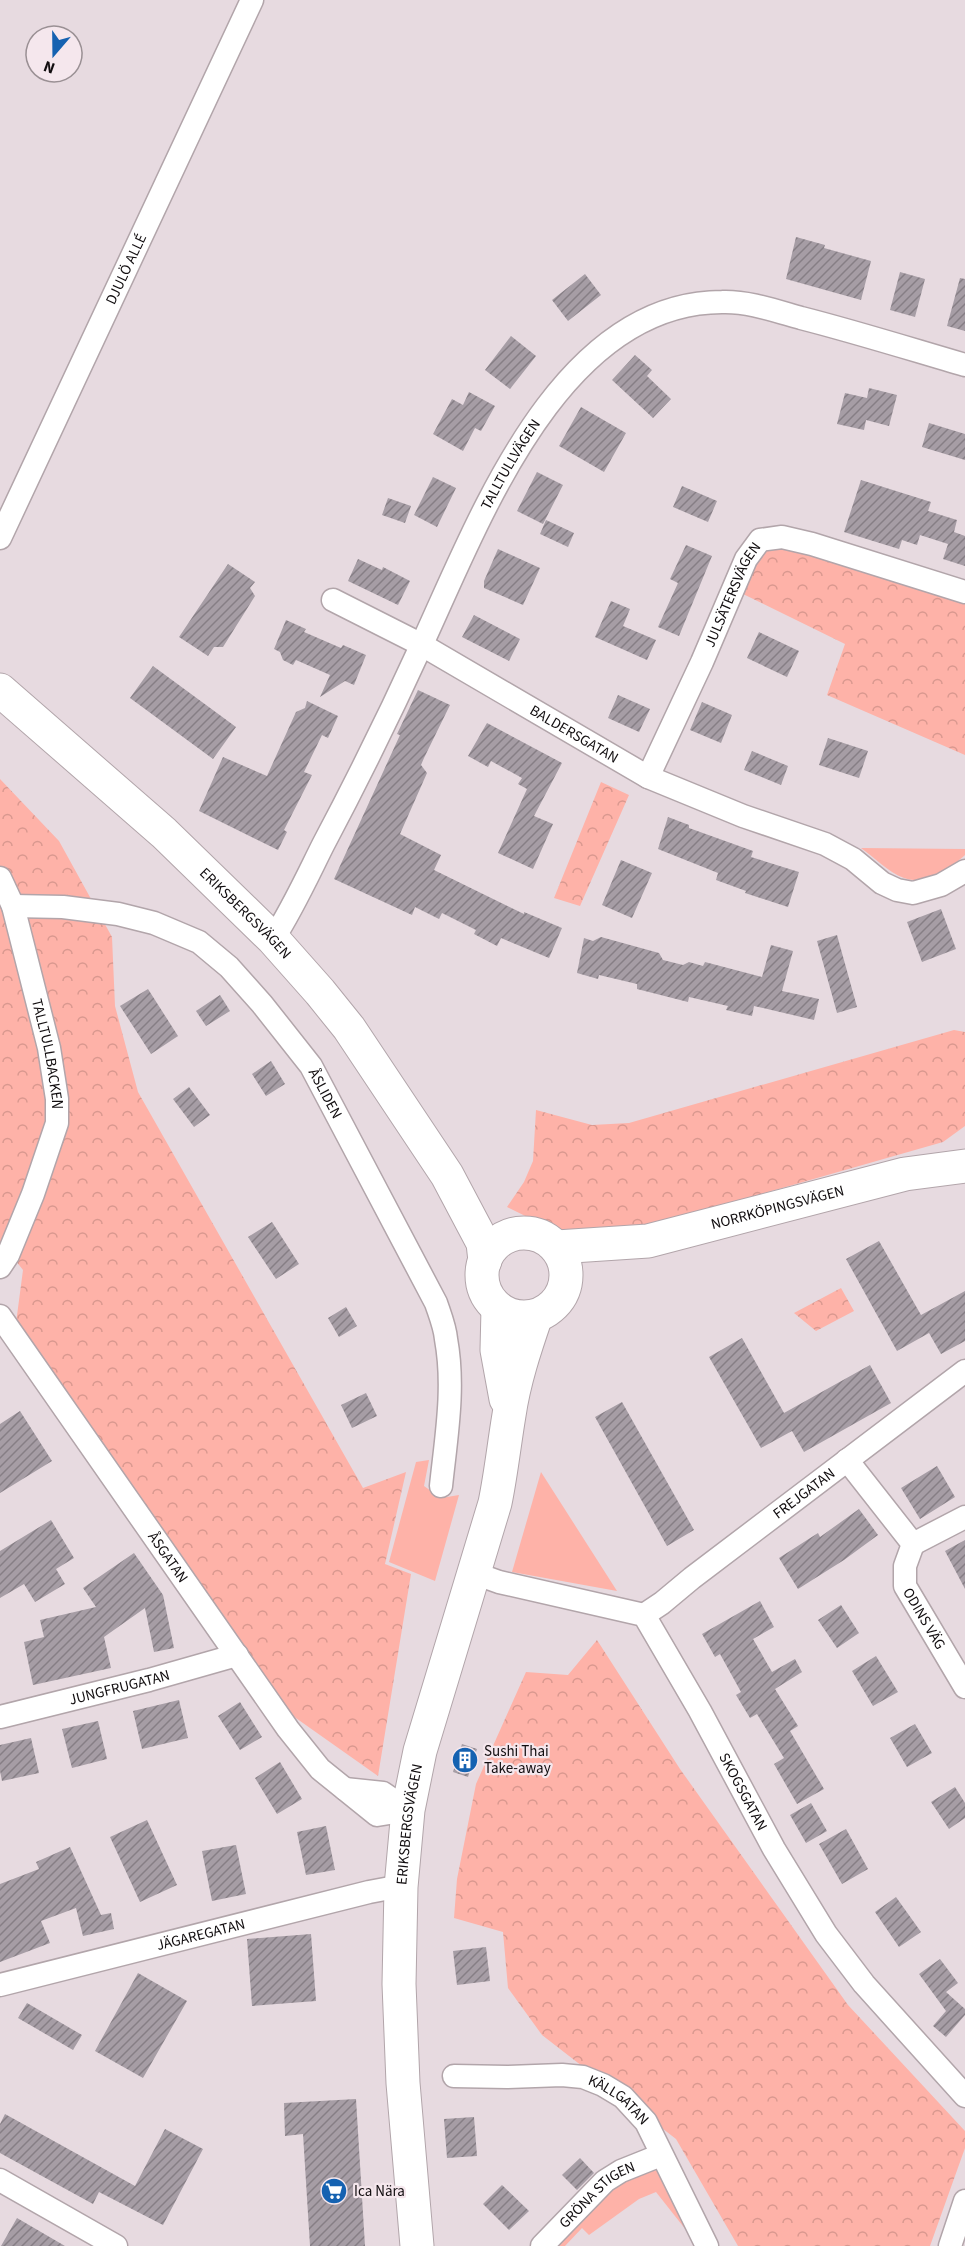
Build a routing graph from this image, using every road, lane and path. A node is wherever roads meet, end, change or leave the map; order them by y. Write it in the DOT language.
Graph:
graph roads {
  1 [pos="252,0"];
  2 [pos="965,365"];
  3 [pos="0,538"];
  4 [pos="965,592"];
  5 [pos="333,600"];
  6 [pos="422,645"];
  7 [pos="0,690"];
  8 [pos="648,777"];
  9 [pos="965,871"];
  10 [pos="0,878"];
  11 [pos="13,906"];
  12 [pos="273,939"];
  13 [pos="965,1140"];
  14 [pos="965,1166"];
  15 [pos="905,1174"];
  16 [pos="447,1175"];
  17 [pos="518,1234"];
  18 [pos="648,1241"];
  19 [pos="557,1247"];
  20 [pos="485,1261"];
  21 [pos="0,1267"];
  22 [pos="566,1284"];
  23 [pos="498,1309"];
  24 [pos="0,1316"];
  25 [pos="536,1316"];
  26 [pos="965,1371"];
  27 [pos="509,1414"];
  28 [pos="847,1460"];
  29 [pos="441,1486"];
  30 [pos="965,1517"];
  31 [pos="913,1544"];
  32 [pos="474,1573"];
  33 [pos="644,1615"];
  34 [pos="237,1655"];
  35 [pos="965,1688"];
  36 [pos="0,1718"];
  37 [pos="408,1809"];
  38 [pos="401,1886"];
  39 [pos="0,1985"];
  40 [pos="453,2076"];
  41 [pos="965,2096"];
  42 [pos="661,2155"];
  43 [pos="0,2180"];
  44 [pos="965,2201"];
  45 [pos="116,2246"];
  46 [pos="417,2246"];
  47 [pos="542,2246"];
  48 [pos="707,2246"];
  49 [pos="950,2246"];
  1 -- 3 [label="street, DJULÖ ALLÉ"];
  2 -- 6 [label="street, TALLTULLVÄGEN"];
  4 -- 8 [label="street, JULSÄTERSVÄGEN"];
  5 -- 6 [label="street, BALDERSGATAN"];
  6 -- 8 [label="street, BALDERSGATAN"];
  6 -- 12 [label="street, TALLTULLVÄGEN"];
  7 -- 12 [label="main road, ERIKSBERGSVÄGEN"];
  8 -- 9 [label="street, BALDERSGATAN"];
  10 -- 11 [label="street"];
  11 -- 21 [label="street, TALLTULLBACKEN"];
  11 -- 29 [label="street, ÅSLIDEN"];
  12 -- 16 [label="main road, ERIKSBERGSVÄGEN"];
  13 -- 15 [label="main road, NORRKÖPINGSVÄGEN"];
  14 -- 15 [label="main road, NORRKÖPINGSVÄGEN"];
  15 -- 18 [label="main road, NORRKÖPINGSVÄGEN"];
  16 -- 17 [label="main road, ERIKSBERGSVÄGEN"];
  16 -- 20 [label="main road, ERIKSBERGSVÄGEN"];
  17 -- 19 [label="main road"];
  17 -- 20 [label="main road"];
  18 -- 19 [label="main road, NORRKÖPINGSVÄGEN"];
  18 -- 22 [label="main road, NORRKÖPINGSVÄGEN"];
  19 -- 22 [label="main road"];
  20 -- 23 [label="main road"];
  22 -- 25 [label="main road"];
  23 -- 25 [label="main road"];
  23 -- 27 [label="main road, ERIKSBERGSVÄGEN"];
  24 -- 34 [label="street, ÅSGATAN"];
  25 -- 27 [label="main road, ERIKSBERGSVÄGEN"];
  26 -- 28 [label="street, FREJGATAN"];
  27 -- 32 [label="main road, ERIKSBERGSVÄGEN"];
  28 -- 31 [label="street"];
  28 -- 33 [label="street, FREJGATAN"];
  30 -- 31 [label="street"];
  31 -- 35 [label="street, ODINS VÄG"];
  32 -- 33 [label="street"];
  32 -- 37 [label="main road, ERIKSBERGSVÄGEN"];
  33 -- 41 [label="street, SKOGSGATAN"];
  34 -- 36 [label="street, JUNGFRUGATAN"];
  34 -- 37 [label="street, ÅSGATAN"];
  37 -- 38 [label="main road, ERIKSBERGSVÄGEN"];
  38 -- 39 [label="street, JÄGAREGATAN"];
  38 -- 46 [label="main road, ERIKSBERGSVÄGEN"];
  40 -- 42 [label="street, KÄLLGATAN"];
  42 -- 47 [label="street, GRÖNA STIGEN"];
  42 -- 48 [label="street, KÄLLGATAN"];
  43 -- 45 [label="street"];
  44 -- 49 [label="street"];
}
